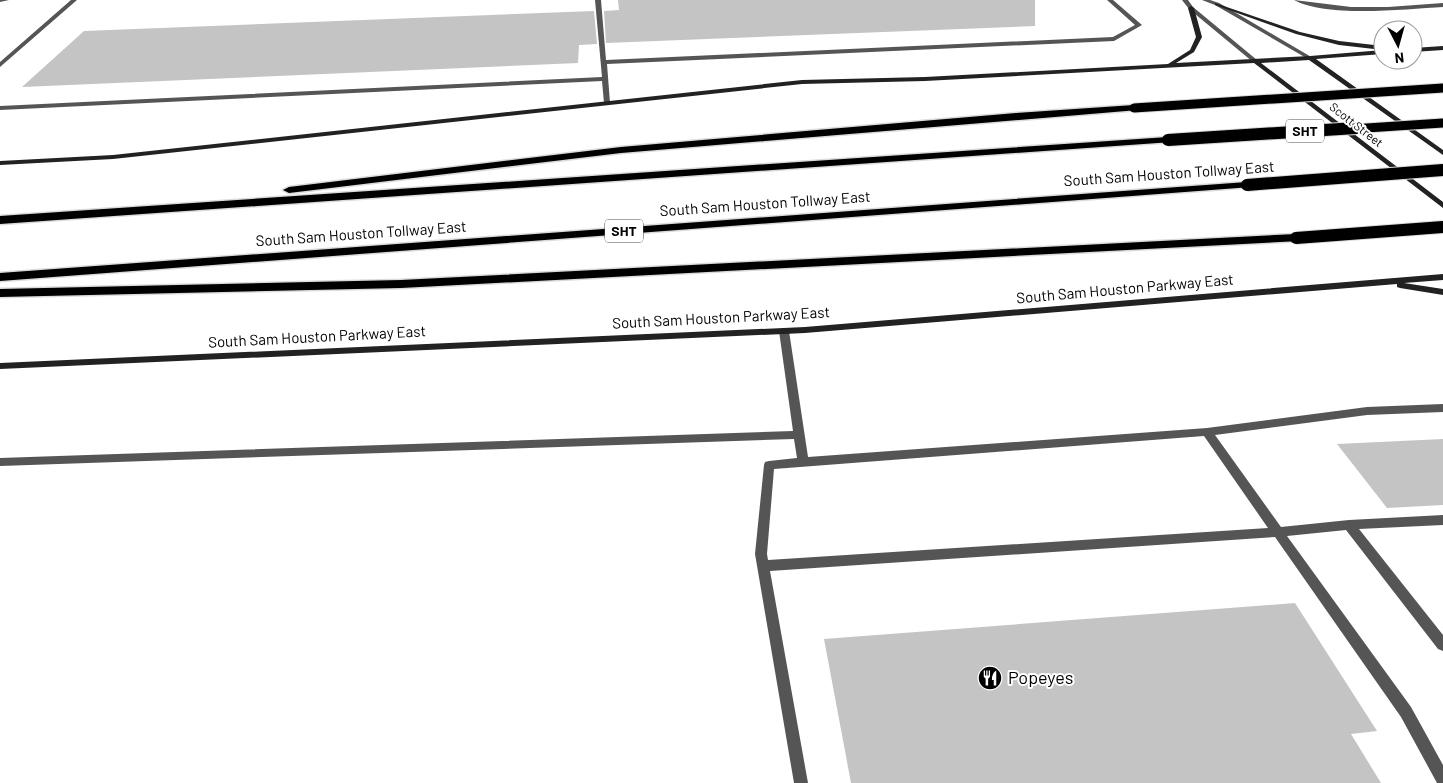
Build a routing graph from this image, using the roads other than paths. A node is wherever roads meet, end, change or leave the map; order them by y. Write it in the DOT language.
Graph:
graph roads {
  1 [pos="0,0"];
  2 [pos="6,0"];
  3 [pos="74,0"];
  4 [pos="598,0"];
  5 [pos="1110,0"];
  6 [pos="1185,0"];
  7 [pos="1205,0"];
  8 [pos="1297,0"];
  9 [pos="1217,4"];
  10 [pos="1443,6"];
  11 [pos="1191,8"];
  12 [pos="1373,47"];
  13 [pos="1443,48"];
  14 [pos="1423,49"];
  15 [pos="1373,53"];
  16 [pos="1310,58"];
  17 [pos="1256,61"];
  18 [pos="604,62"];
  19 [pos="0,65"];
  20 [pos="1168,66"];
  21 [pos="605,79"];
  22 [pos="1443,88"];
  23 [pos="607,103"];
  24 [pos="0,108"];
  25 [pos="1443,122"];
  26 [pos="1443,153"];
  27 [pos="0,163"];
  28 [pos="1443,170"];
  29 [pos="1443,206"];
  30 [pos="108,212"];
  31 [pos="0,220"];
  32 [pos="1443,227"];
  33 [pos="0,277"];
  34 [pos="1443,277"];
  35 [pos="1384,282"];
  36 [pos="1443,292"];
  37 [pos="0,293"];
  38 [pos="784,332"];
  39 [pos="0,366"];
  40 [pos="1443,408"];
  41 [pos="1207,432"];
  42 [pos="799,435"];
  43 [pos="0,462"];
  44 [pos="803,462"];
  45 [pos="1443,520"];
  46 [pos="1349,525"];
  47 [pos="1276,532"];
  48 [pos="763,566"];
  49 [pos="1443,645"];
  50 [pos="1443,779"];
  51 [pos="801,783"];
  1 -- 2 [label="street"];
  3 -- 19 [label="street"];
  4 -- 18 [label="street"];
  5 -- 18 [label="street"];
  6 -- 11 [label="street"];
  7 -- 9 [label="street"];
  8 -- 10 [label="street"];
  9 -- 12 [label="main road"];
  9 -- 16 [label="street"];
  11 -- 17 [label="street"];
  11 -- 20 [label="main road"];
  13 -- 14 [label="main road"];
  15 -- 16 [label="main road"];
  16 -- 17 [label="main road"];
  16 -- 26 [label="main road, Scott Street"];
  17 -- 20 [label="main road"];
  17 -- 29 [label="main road, Scott Street"];
  18 -- 21 [label="street"];
  20 -- 23 [label="main road"];
  21 -- 23 [label="street"];
  21 -- 24 [label="street"];
  22 -- 30 [label="highway, bridge"];
  23 -- 27 [label="main road"];
  25 -- 30 [label="highway, SHT, bridge"];
  28 -- 33 [label="highway, South Sam Houston Tollway East / SHT, bridge"];
  30 -- 31 [label="highway, SHT"];
  32 -- 37 [label="highway, bridge"];
  34 -- 35 [label="main road, South Sam Houston Parkway East"];
  35 -- 36 [label="main road"];
  35 -- 38 [label="main road, South Sam Houston Parkway East"];
  38 -- 39 [label="main road, South Sam Houston Parkway East"];
  38 -- 42 [label="street"];
  40 -- 41 [label="street"];
  41 -- 44 [label="street"];
  41 -- 47 [label="street"];
  42 -- 43 [label="street"];
  42 -- 44 [label="street"];
  44 -- 48 [label="street"];
  45 -- 46 [label="street"];
  46 -- 47 [label="street"];
  46 -- 49 [label="street"];
  47 -- 48 [label="street"];
  47 -- 50 [label="street"];
  48 -- 51 [label="street"];
}
